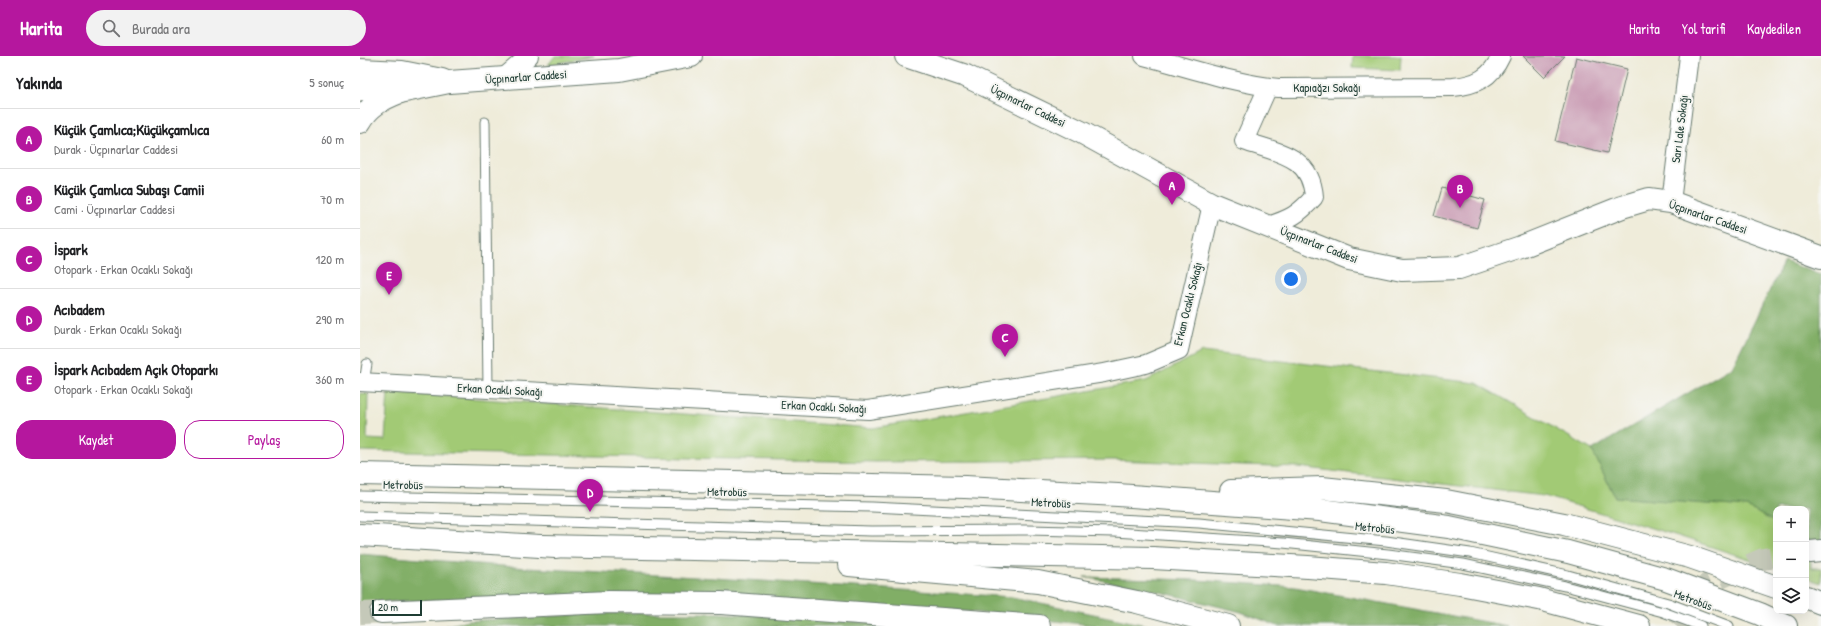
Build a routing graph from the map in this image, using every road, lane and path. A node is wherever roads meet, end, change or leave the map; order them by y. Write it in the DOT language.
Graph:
graph roads {
  1 [pos="529,56"];
  2 [pos="691,56"];
  3 [pos="906,56"];
  4 [pos="1144,56"];
  5 [pos="1501,56"];
  6 [pos="1689,56"];
  7 [pos="360,70"];
  8 [pos="502,79"];
  9 [pos="449,82"];
  10 [pos="1268,87"];
  11 [pos="360,89"];
  12 [pos="400,92"];
  13 [pos="360,122"];
  14 [pos="485,122"];
  15 [pos="1671,202"];
  16 [pos="1212,204"];
  17 [pos="1268,226"];
  18 [pos="1821,257"];
  19 [pos="367,364"];
  20 [pos="362,382"];
  21 [pos="488,389"];
  22 [pos="360,474"];
  23 [pos="1118,495"];
  24 [pos="360,496"];
  25 [pos="360,516"];
  26 [pos="360,535"];
  27 [pos="541,546"];
  28 [pos="1773,585"];
  29 [pos="1809,598"];
  30 [pos="1821,603"];
  31 [pos="381,612"];
  32 [pos="1039,626"];
  33 [pos="1228,626"];
  34 [pos="1639,626"];
  35 [pos="1700,626"];
  36 [pos="1729,626"];
  37 [pos="1786,626"];
  1 -- 8 [label="street"];
  2 -- 8 [label="main road, Üçpınarlar Caddesi"];
  3 -- 16 [label="main road, Üçpınarlar Caddesi"];
  4 -- 10 [label="street, Kapıağzı Sokağı"];
  5 -- 10 [label="street, Kapıağzı Sokağı"];
  6 -- 15 [label="street, Sarı Lale Sokağı"];
  7 -- 9 [label="main road, Üçpınarlar Caddesi"];
  8 -- 9 [label="main road, Üçpınarlar Caddesi"];
  9 -- 12 [label="main road"];
  10 -- 17 [label="street"];
  11 -- 12 [label="main road"];
  12 -- 13 [label="main road"];
  14 -- 21 [label="lane"];
  15 -- 17 [label="main road, Üçpınarlar Caddesi"];
  15 -- 18 [label="main road, Üçpınarlar Caddesi"];
  16 -- 17 [label="main road, Üçpınarlar Caddesi"];
  16 -- 21 [label="street, Erkan Ocaklı Sokağı"];
  19 -- 20 [label="lane"];
  20 -- 21 [label="street, Erkan Ocaklı Sokağı"];
  22 -- 23 [label="main road"];
  23 -- 28 [label="main road"];
  23 -- 37 [label="main road"];
  24 -- 36 [label="lane, Metrobüs"];
  25 -- 35 [label="lane, Metrobüs"];
  26 -- 27 [label="main road"];
  27 -- 33 [label="main road"];
  27 -- 34 [label="main road"];
  29 -- 30 [label="main road"];
  31 -- 32 [label="main road"];
}
